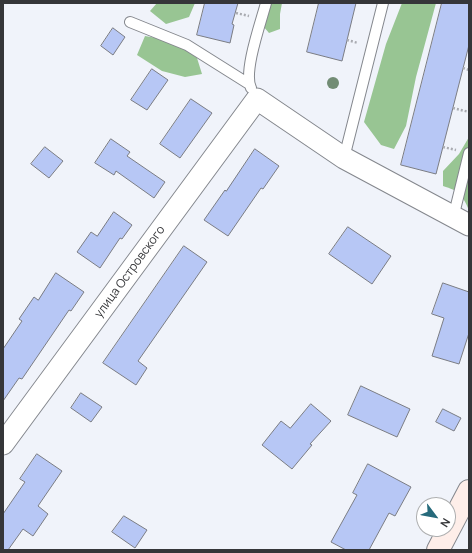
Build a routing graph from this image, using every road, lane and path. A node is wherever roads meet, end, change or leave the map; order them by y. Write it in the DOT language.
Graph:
graph roads {
  1 [pos="266,3"];
  2 [pos="383,3"];
  3 [pos="130,22"];
  4 [pos="463,68"];
  5 [pos="469,70"];
  6 [pos="253,91"];
  7 [pos="453,108"];
  8 [pos="469,112"];
  9 [pos="469,153"];
  10 [pos="344,158"];
  11 [pos="461,222"];
  12 [pos="3,444"];
  13 [pos="469,491"];
  14 [pos="438,550"];
  1 -- 6 [label="lane"];
  2 -- 10 [label="lane"];
  3 -- 6 [label="lane"];
  4 -- 5 [label="path"];
  6 -- 10 [label="street"];
  6 -- 12 [label="street, улица Островского"];
  7 -- 8 [label="path"];
  9 -- 11 [label="lane"];
  10 -- 11 [label="street"];
  13 -- 14 [label="main road"];
}
